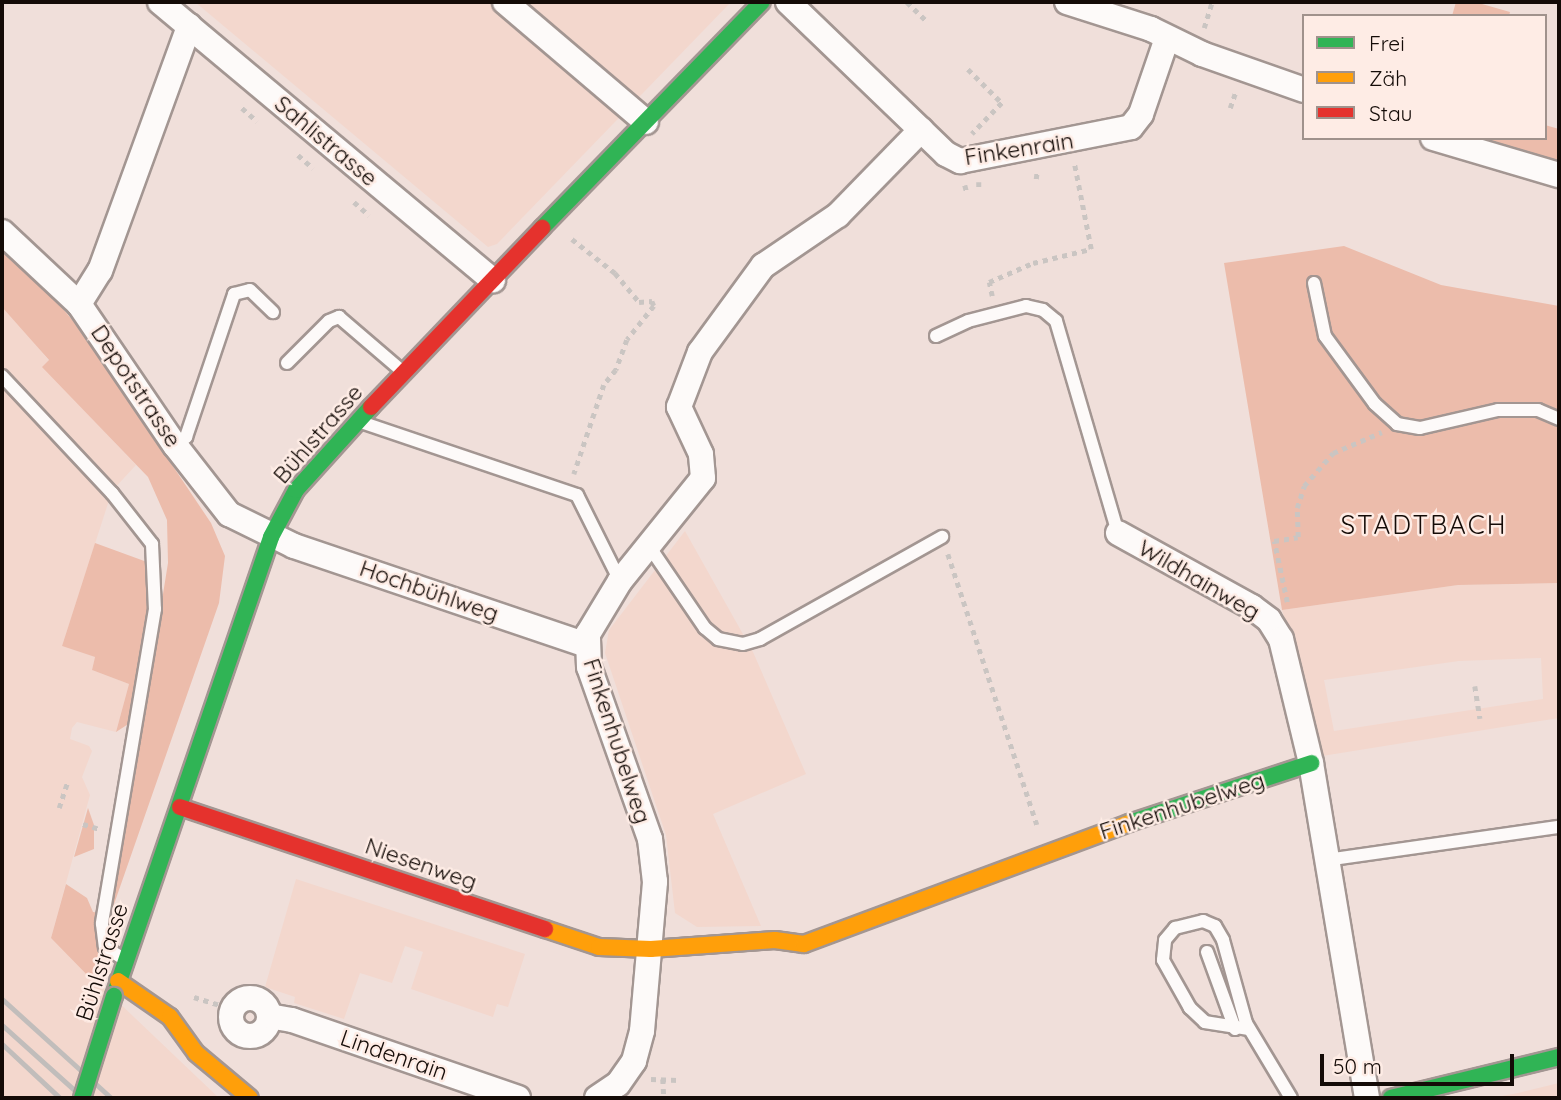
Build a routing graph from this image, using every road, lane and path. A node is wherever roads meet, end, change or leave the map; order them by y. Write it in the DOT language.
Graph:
graph roads {
  1 [pos="160,2"];
  2 [pos="505,2"];
  3 [pos="762,2"];
  4 [pos="788,2"];
  5 [pos="907,2"];
  6 [pos="1067,2"];
  7 [pos="1212,2"];
  8 [pos="927,21"];
  9 [pos="189,26"];
  10 [pos="1203,33"];
  11 [pos="1167,38"];
  12 [pos="968,69"];
  13 [pos="1236,89"];
  14 [pos="1302,89"];
  15 [pos="242,108"];
  16 [pos="1230,108"];
  17 [pos="257,121"];
  18 [pos="646,122"];
  19 [pos="921,130"];
  20 [pos="966,140"];
  21 [pos="1440,140"];
  22 [pos="298,155"];
  23 [pos="313,167"];
  24 [pos="1076,170"];
  25 [pos="1037,171"];
  26 [pos="1559,175"];
  27 [pos="1036,179"];
  28 [pos="979,182"];
  29 [pos="979,191"];
  30 [pos="354,202"];
  31 [pos="369,215"];
  32 [pos="2,232"];
  33 [pos="579,246"];
  34 [pos="493,280"];
  35 [pos="1314,283"];
  36 [pos="991,290"];
  37 [pos="79,304"];
  38 [pos="273,312"];
  39 [pos="936,336"];
  40 [pos="287,363"];
  41 [pos="402,372"];
  42 [pos="2,376"];
  43 [pos="1559,419"];
  44 [pos="357,421"];
  45 [pos="1393,421"];
  46 [pos="175,445"];
  47 [pos="568,492"];
  48 [pos="1118,533"];
  49 [pos="271,537"];
  50 [pos="942,537"];
  51 [pos="649,546"];
  52 [pos="620,581"];
  53 [pos="1290,607"];
  54 [pos="587,645"];
  55 [pos="1475,686"];
  56 [pos="1480,719"];
  57 [pos="1311,763"];
  58 [pos="67,783"];
  59 [pos="180,807"];
  60 [pos="59,808"];
  61 [pos="1559,827"];
  62 [pos="1038,830"];
  63 [pos="1326,860"];
  64 [pos="651,948"];
  65 [pos="1207,952"];
  66 [pos="125,960"];
  67 [pos="116,989"];
  68 [pos="182,992"];
  69 [pos="233,1009"];
  70 [pos="1235,1029"];
  71 [pos="1249,1029"];
  72 [pos="1559,1057"];
  73 [pos="635,1076"];
  74 [pos="663,1079"];
  75 [pos="678,1080"];
  76 [pos="82,1098"];
  77 [pos="250,1098"];
  78 [pos="518,1098"];
  79 [pos="597,1098"];
  80 [pos="664,1098"];
  81 [pos="1291,1098"];
  82 [pos="1367,1098"];
  83 [pos="1391,1098"];
  1 -- 9 [label="street, Sahlistrasse"];
  2 -- 18 [label="street"];
  3 -- 18 [label="street, Bühlstrasse"];
  4 -- 19 [label="street, Finkenrain"];
  5 -- 8 [label="path"];
  6 -- 11 [label="street"];
  7 -- 10 [label="path"];
  9 -- 34 [label="street, Sahlistrasse"];
  9 -- 37 [label="street"];
  11 -- 14 [label="street"];
  11 -- 19 [label="street, Finkenrain"];
  12 -- 20 [label="path"];
  13 -- 16 [label="path"];
  15 -- 17 [label="path"];
  18 -- 34 [label="street, Bühlstrasse"];
  19 -- 51 [label="street, Finkenhubelweg"];
  21 -- 26 [label="street"];
  22 -- 23 [label="path"];
  24 -- 36 [label="path"];
  25 -- 27 [label="path"];
  28 -- 29 [label="path"];
  30 -- 31 [label="path"];
  32 -- 37 [label="street, Depotstrasse"];
  33 -- 47 [label="path"];
  34 -- 41 [label="street, Bühlstrasse"];
  35 -- 45 [label="lane"];
  37 -- 46 [label="street, Depotstrasse"];
  38 -- 46 [label="lane"];
  39 -- 48 [label="lane, Wildhainweg"];
  40 -- 41 [label="lane"];
  41 -- 44 [label="street, Bühlstrasse"];
  42 -- 66 [label="lane"];
  43 -- 45 [label="lane"];
  44 -- 47 [label="lane"];
  44 -- 49 [label="street, Bühlstrasse"];
  45 -- 53 [label="path"];
  46 -- 49 [label="street, Depotstrasse"];
  47 -- 52 [label="lane"];
  48 -- 57 [label="street, Wildhainweg"];
  49 -- 54 [label="street, Hochbühlweg"];
  49 -- 59 [label="street, Bühlstrasse"];
  50 -- 51 [label="lane"];
  50 -- 62 [label="path"];
  51 -- 52 [label="street, Finkenhubelweg"];
  52 -- 54 [label="street, Finkenhubelweg"];
  54 -- 64 [label="street, Finkenhubelweg"];
  55 -- 56 [label="path"];
  57 -- 63 [label="street, Wildhainweg"];
  57 -- 64 [label="street, Finkenhubelweg"];
  58 -- 60 [label="path"];
  59 -- 64 [label="street, Niesenweg"];
  59 -- 66 [label="street, Bühlstrasse"];
  61 -- 63 [label="lane"];
  63 -- 82 [label="street, Wildhainweg"];
  64 -- 73 [label="street, Finkenhubelweg"];
  65 -- 70 [label="lane"];
  66 -- 67 [label="street, Bühlstrasse"];
  67 -- 76 [label="street, Bühlstrasse, bridge"];
  67 -- 77 [label="street"];
  68 -- 69 [label="path"];
  69 -- 78 [label="street, Lindenrain"];
  70 -- 71 [label="lane"];
  70 -- 71 [label="lane"];
  71 -- 81 [label="lane"];
  72 -- 83 [label="street"];
  73 -- 74 [label="path"];
  73 -- 79 [label="street"];
  74 -- 75 [label="path"];
  74 -- 80 [label="path"];
}
